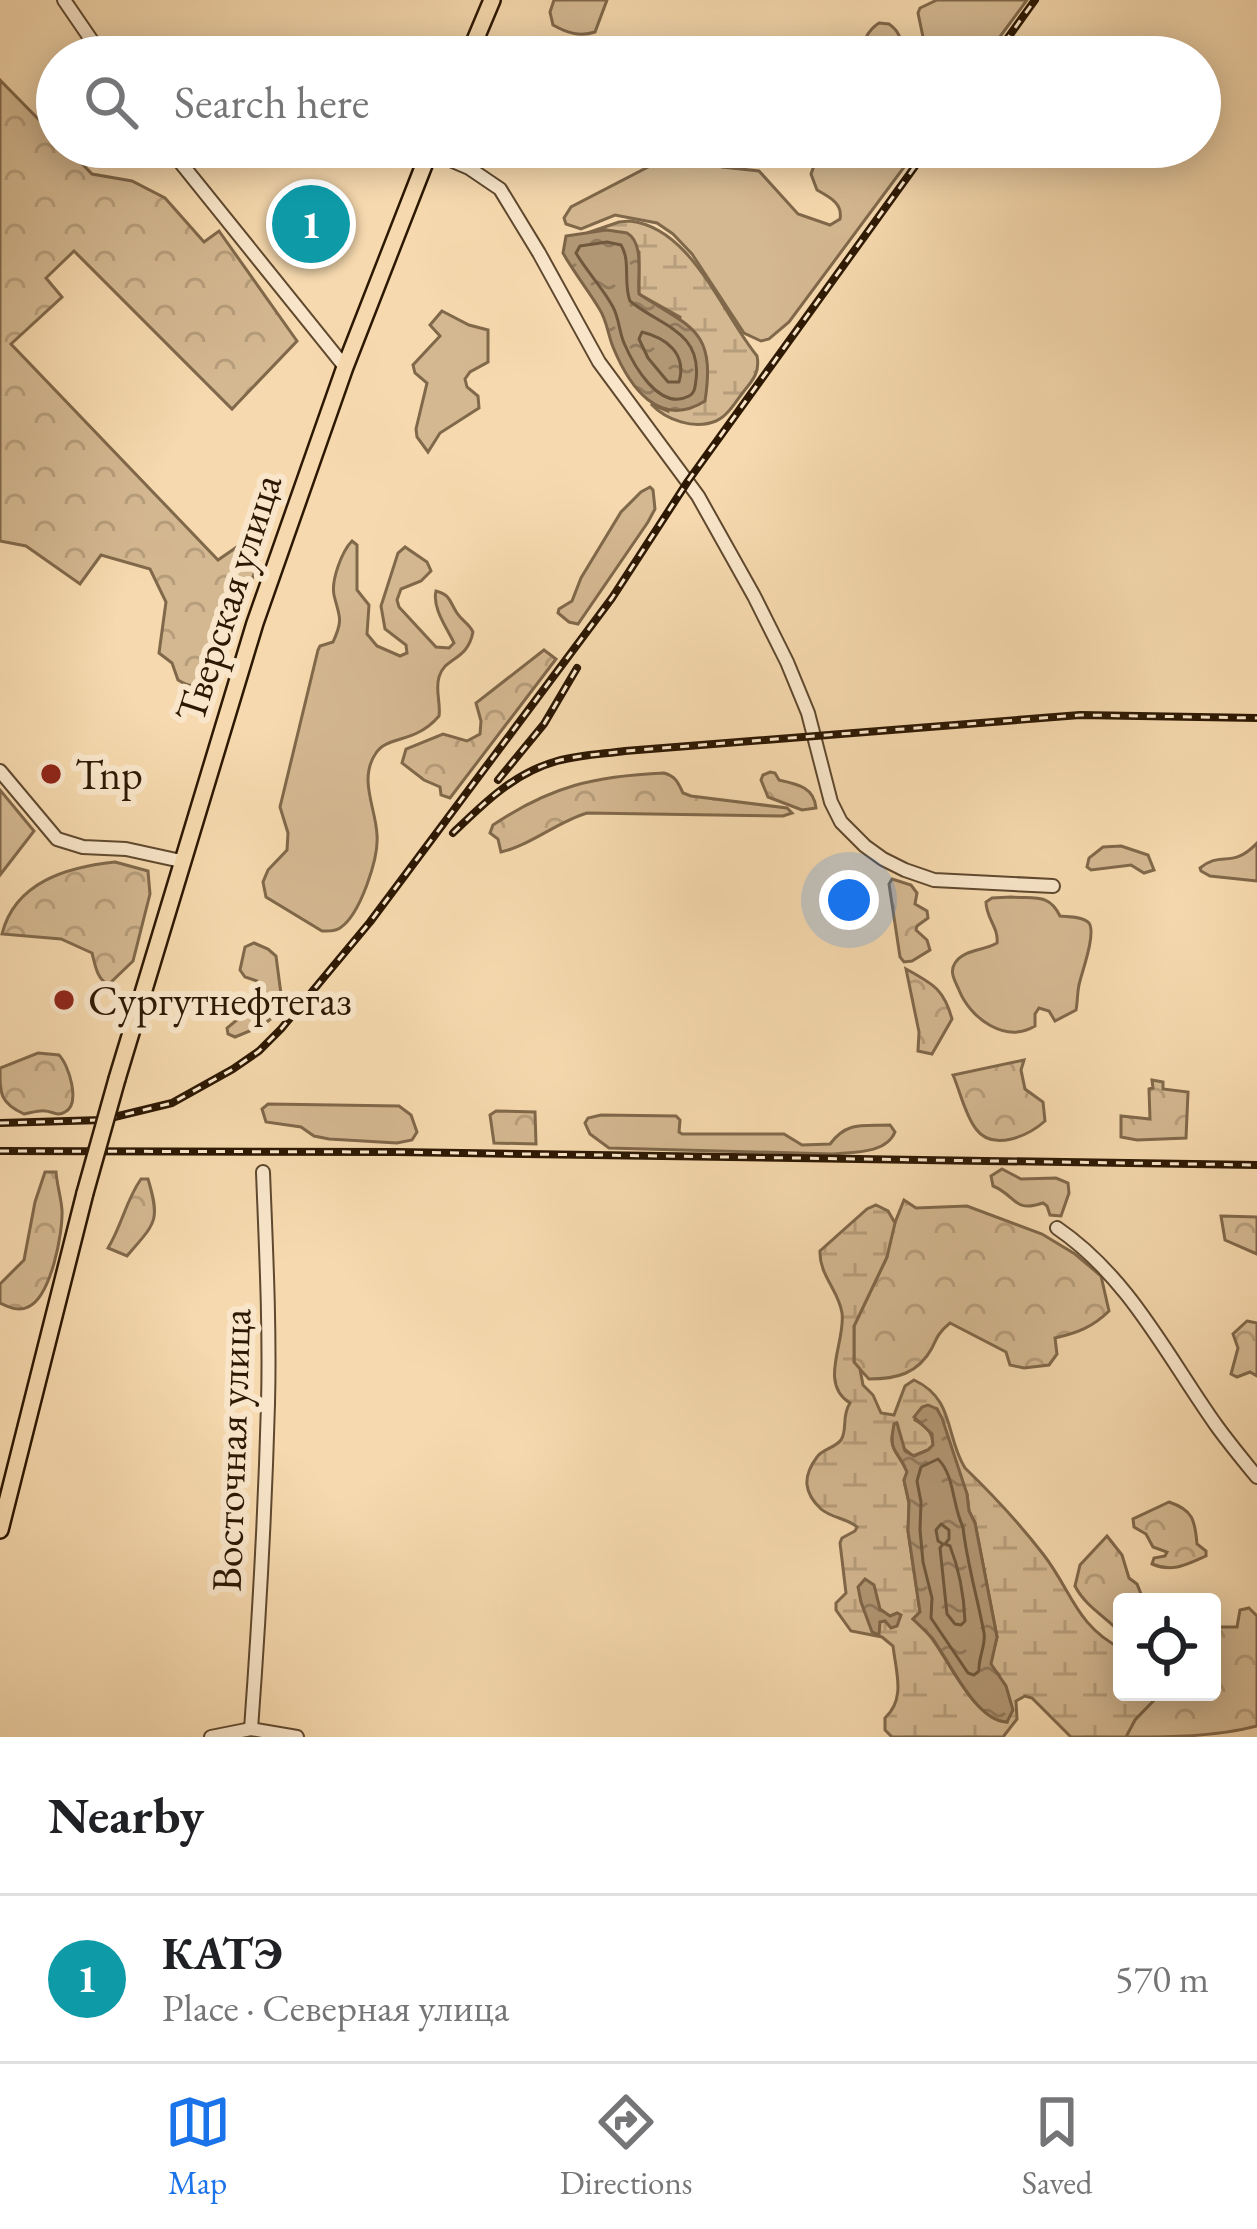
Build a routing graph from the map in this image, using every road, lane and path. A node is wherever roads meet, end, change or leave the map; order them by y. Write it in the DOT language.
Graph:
graph roads {
  1 [pos="64,0"];
  2 [pos="492,0"];
  3 [pos="89,36"];
  4 [pos="477,36"];
  5 [pos="185,168"];
  6 [pos="423,168"];
  7 [pos="469,168"];
  8 [pos="345,367"];
  9 [pos="0,771"];
  10 [pos="181,861"];
  11 [pos="1053,886"];
  12 [pos="263,1172"];
  13 [pos="1057,1228"];
  14 [pos="1257,1477"];
  15 [pos="0,1530"];
  16 [pos="251,1729"];
  17 [pos="211,1737"];
  18 [pos="297,1737"];
  1 -- 3 [label="street"];
  2 -- 4 [label="main road"];
  5 -- 8 [label="street"];
  6 -- 8 [label="main road, Тверская улица"];
  7 -- 11 [label="street"];
  8 -- 10 [label="main road, Тверская улица"];
  9 -- 10 [label="street"];
  10 -- 15 [label="main road, Тверская улица, bridge"];
  12 -- 16 [label="street, Восточная улица"];
  13 -- 14 [label="street"];
  16 -- 17 [label="street"];
  16 -- 18 [label="street"];
}
